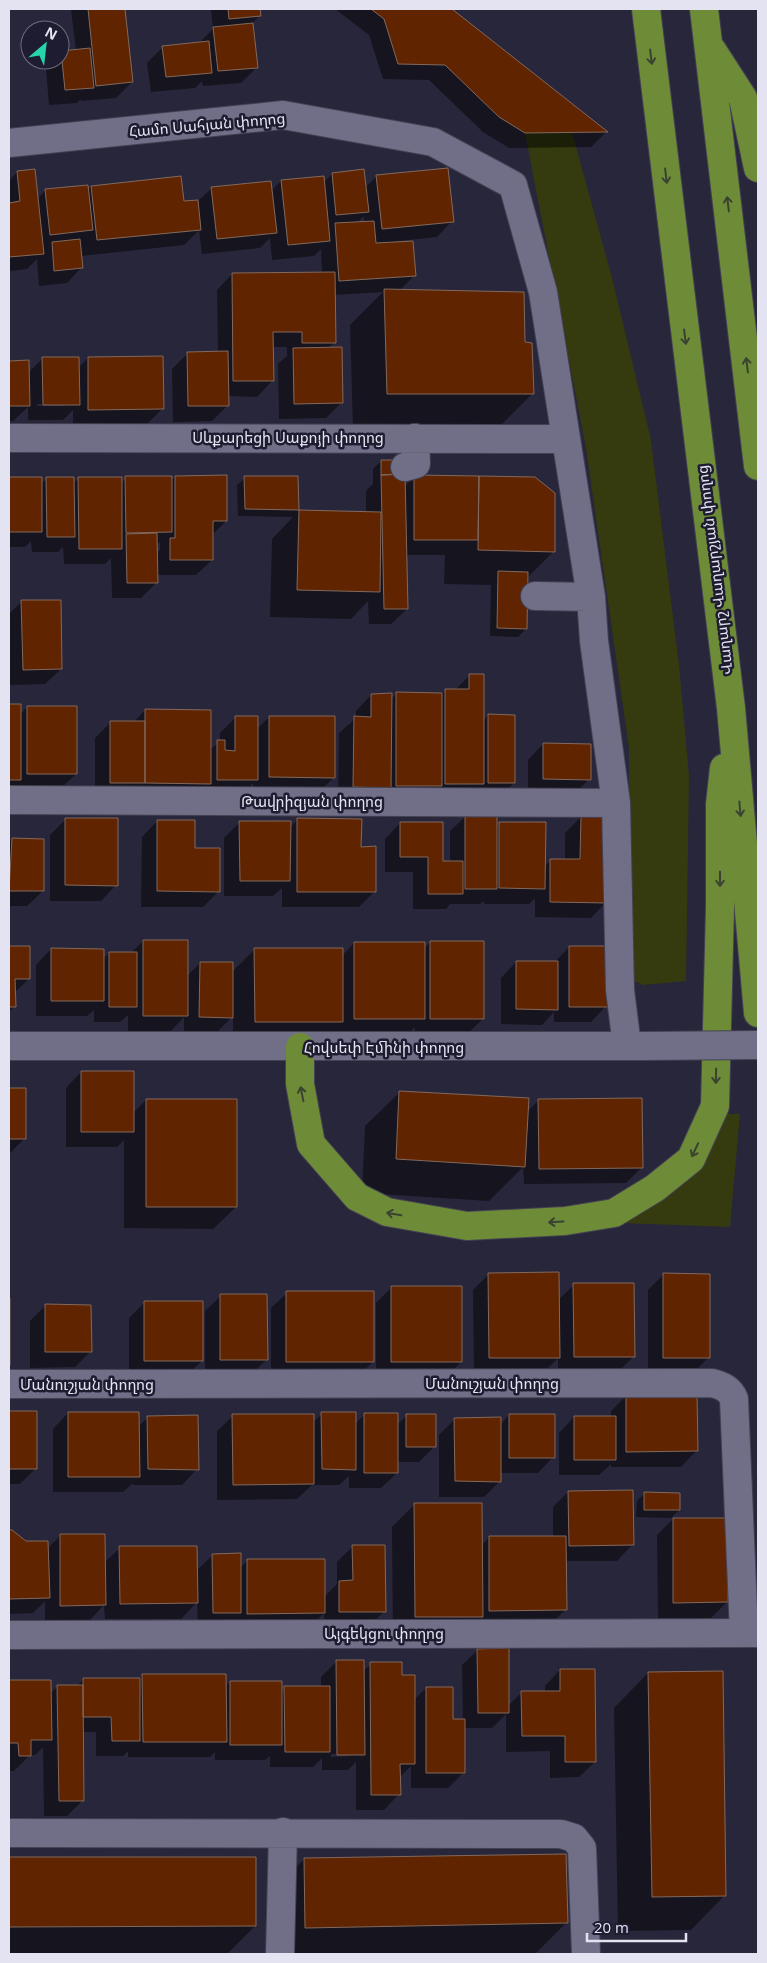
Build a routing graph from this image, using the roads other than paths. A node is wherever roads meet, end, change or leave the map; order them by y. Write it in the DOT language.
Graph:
graph roads {
  1 [pos="646,9"];
  2 [pos="704,9"];
  3 [pos="707,42"];
  4 [pos="9,143"];
  5 [pos="758,168"];
  6 [pos="9,438"];
  7 [pos="415,438"];
  8 [pos="566,439"];
  9 [pos="758,466"];
  10 [pos="405,467"];
  11 [pos="535,596"];
  12 [pos="591,597"];
  13 [pos="731,708"];
  14 [pos="9,800"];
  15 [pos="616,803"];
  16 [pos="758,1013"];
  17 [pos="758,1045"];
  18 [pos="9,1046"];
  19 [pos="635,1046"];
  20 [pos="300,1047"];
  21 [pos="9,1384"];
  22 [pos="751,1633"];
  23 [pos="9,1635"];
  24 [pos="283,1832"];
  25 [pos="9,1833"];
  26 [pos="280,1954"];
  27 [pos="586,1954"];
  1 -- 13 [label="main road, Վաղարշ Վաղարշյան փողոց, one-way"];
  2 -- 3 [label="main road"];
  3 -- 5 [label="main road"];
  9 -- 3 [label="main road, one-way"];
  4 -- 8 [label="street, Համո Սահյան փողոց"];
  6 -- 7 [label="street, Սևքարեցի Սաքոյի փողոց"];
  7 -- 8 [label="street, Սևքարեցի Սաքոյի փողոց"];
  7 -- 10 [label="street"];
  8 -- 12 [label="street, Համո Սահյան փողոց"];
  11 -- 12 [label="street"];
  12 -- 15 [label="street, Համո Սահյան փողոց"];
  13 -- 16 [label="main road, Վաղարշ Վաղարշյան փողոց, one-way"];
  13 -- 20 [label="main road, one-way"];
  14 -- 15 [label="street, Թավրիզյան փողոց"];
  15 -- 19 [label="street, Համո Սահյան փողոց"];
  17 -- 19 [label="street, Հովսեփ Էմինի փողոց, bridge"];
  18 -- 20 [label="street, Հովսեփ Էմինի փողոց"];
  19 -- 20 [label="street, Հովսեփ Էմինի փողոց"];
  21 -- 22 [label="street, Մանուշյան փողոց"];
  22 -- 23 [label="street, Այգեկցու փողոց"];
  24 -- 25 [label="street"];
  24 -- 26 [label="street"];
  24 -- 27 [label="street"];
}
